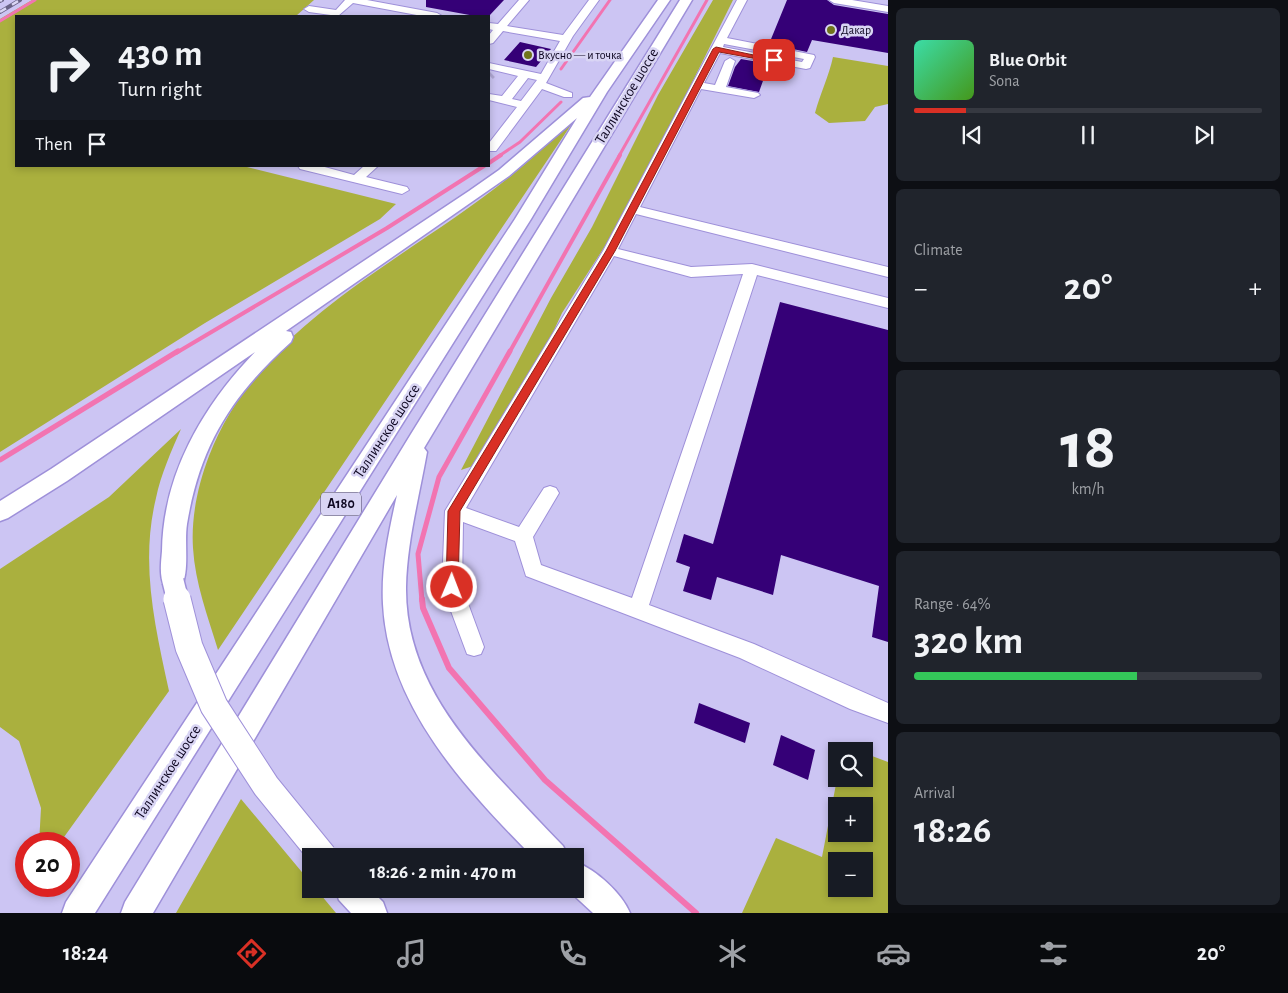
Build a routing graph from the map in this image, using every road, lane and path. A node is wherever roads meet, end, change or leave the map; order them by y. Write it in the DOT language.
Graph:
graph roads {
  1 [pos="524,0"];
  2 [pos="594,0"];
  3 [pos="664,0"];
  4 [pos="686,0"];
  5 [pos="742,0"];
  6 [pos="834,0"];
  7 [pos="309,9"];
  8 [pos="888,9"];
  9 [pos="432,15"];
  10 [pos="492,32"];
  11 [pos="567,40"];
  12 [pos="717,49"];
  13 [pos="730,61"];
  14 [pos="765,67"];
  15 [pos="492,69"];
  16 [pos="525,74"];
  17 [pos="542,81"];
  18 [pos="698,85"];
  19 [pos="719,89"];
  20 [pos="600,92"];
  21 [pos="568,95"];
  22 [pos="754,95"];
  23 [pos="490,97"];
  24 [pos="504,101"];
  25 [pos="524,106"];
  26 [pos="490,148"];
  27 [pos="308,167"];
  28 [pos="371,167"];
  29 [pos="357,179"];
  30 [pos="402,190"];
  31 [pos="632,209"];
  32 [pos="610,251"];
  33 [pos="382,259"];
  34 [pos="752,269"];
  35 [pos="888,272"];
  36 [pos="888,302"];
  37 [pos="418,440"];
  38 [pos="550,493"];
  39 [pos="454,511"];
  40 [pos="0,512"];
  41 [pos="523,536"];
  42 [pos="638,609"];
  43 [pos="474,647"];
  44 [pos="888,713"];
  45 [pos="316,848"];
  46 [pos="545,848"];
  47 [pos="584,884"];
  48 [pos="358,898"];
  49 [pos="77,913"];
  50 [pos="136,913"];
  51 [pos="372,913"];
  52 [pos="615,913"];
  1 -- 10 [label="street"];
  2 -- 11 [label="street"];
  3 -- 20 [label="main road, Таллинское шоссе"];
  4 -- 37 [label="main road, Таллинское шоссе"];
  5 -- 12 [label="street"];
  6 -- 8 [label="street"];
  7 -- 9 [label="street"];
  10 -- 11 [label="street"];
  11 -- 17 [label="street"];
  12 -- 12 [label="street"];
  12 -- 13 [label="street"];
  12 -- 18 [label="street"];
  13 -- 14 [label="street"];
  13 -- 19 [label="street"];
  15 -- 16 [label="street"];
  16 -- 17 [label="street"];
  16 -- 24 [label="street"];
  17 -- 21 [label="street"];
  17 -- 25 [label="street"];
  18 -- 19 [label="street"];
  18 -- 31 [label="street"];
  19 -- 22 [label="street"];
  20 -- 33 [label="main road"];
  20 -- 49 [label="main road, Таллинское шоссе / A180"];
  23 -- 24 [label="street"];
  24 -- 25 [label="street"];
  25 -- 26 [label="street"];
  27 -- 29 [label="street"];
  28 -- 29 [label="street"];
  29 -- 30 [label="street"];
  31 -- 32 [label="street"];
  31 -- 35 [label="street"];
  32 -- 34 [label="street"];
  32 -- 39 [label="street"];
  33 -- 40 [label="main road"];
  33 -- 45 [label="main road, bridge"];
  34 -- 36 [label="street"];
  34 -- 42 [label="street"];
  37 -- 46 [label="main road"];
  37 -- 50 [label="main road, Таллинское шоссе"];
  38 -- 41 [label="street"];
  39 -- 41 [label="street"];
  39 -- 43 [label="street"];
  41 -- 42 [label="street"];
  42 -- 44 [label="street"];
  47 -- 52 [label="main road"];
  48 -- 51 [label="main road"];
}
